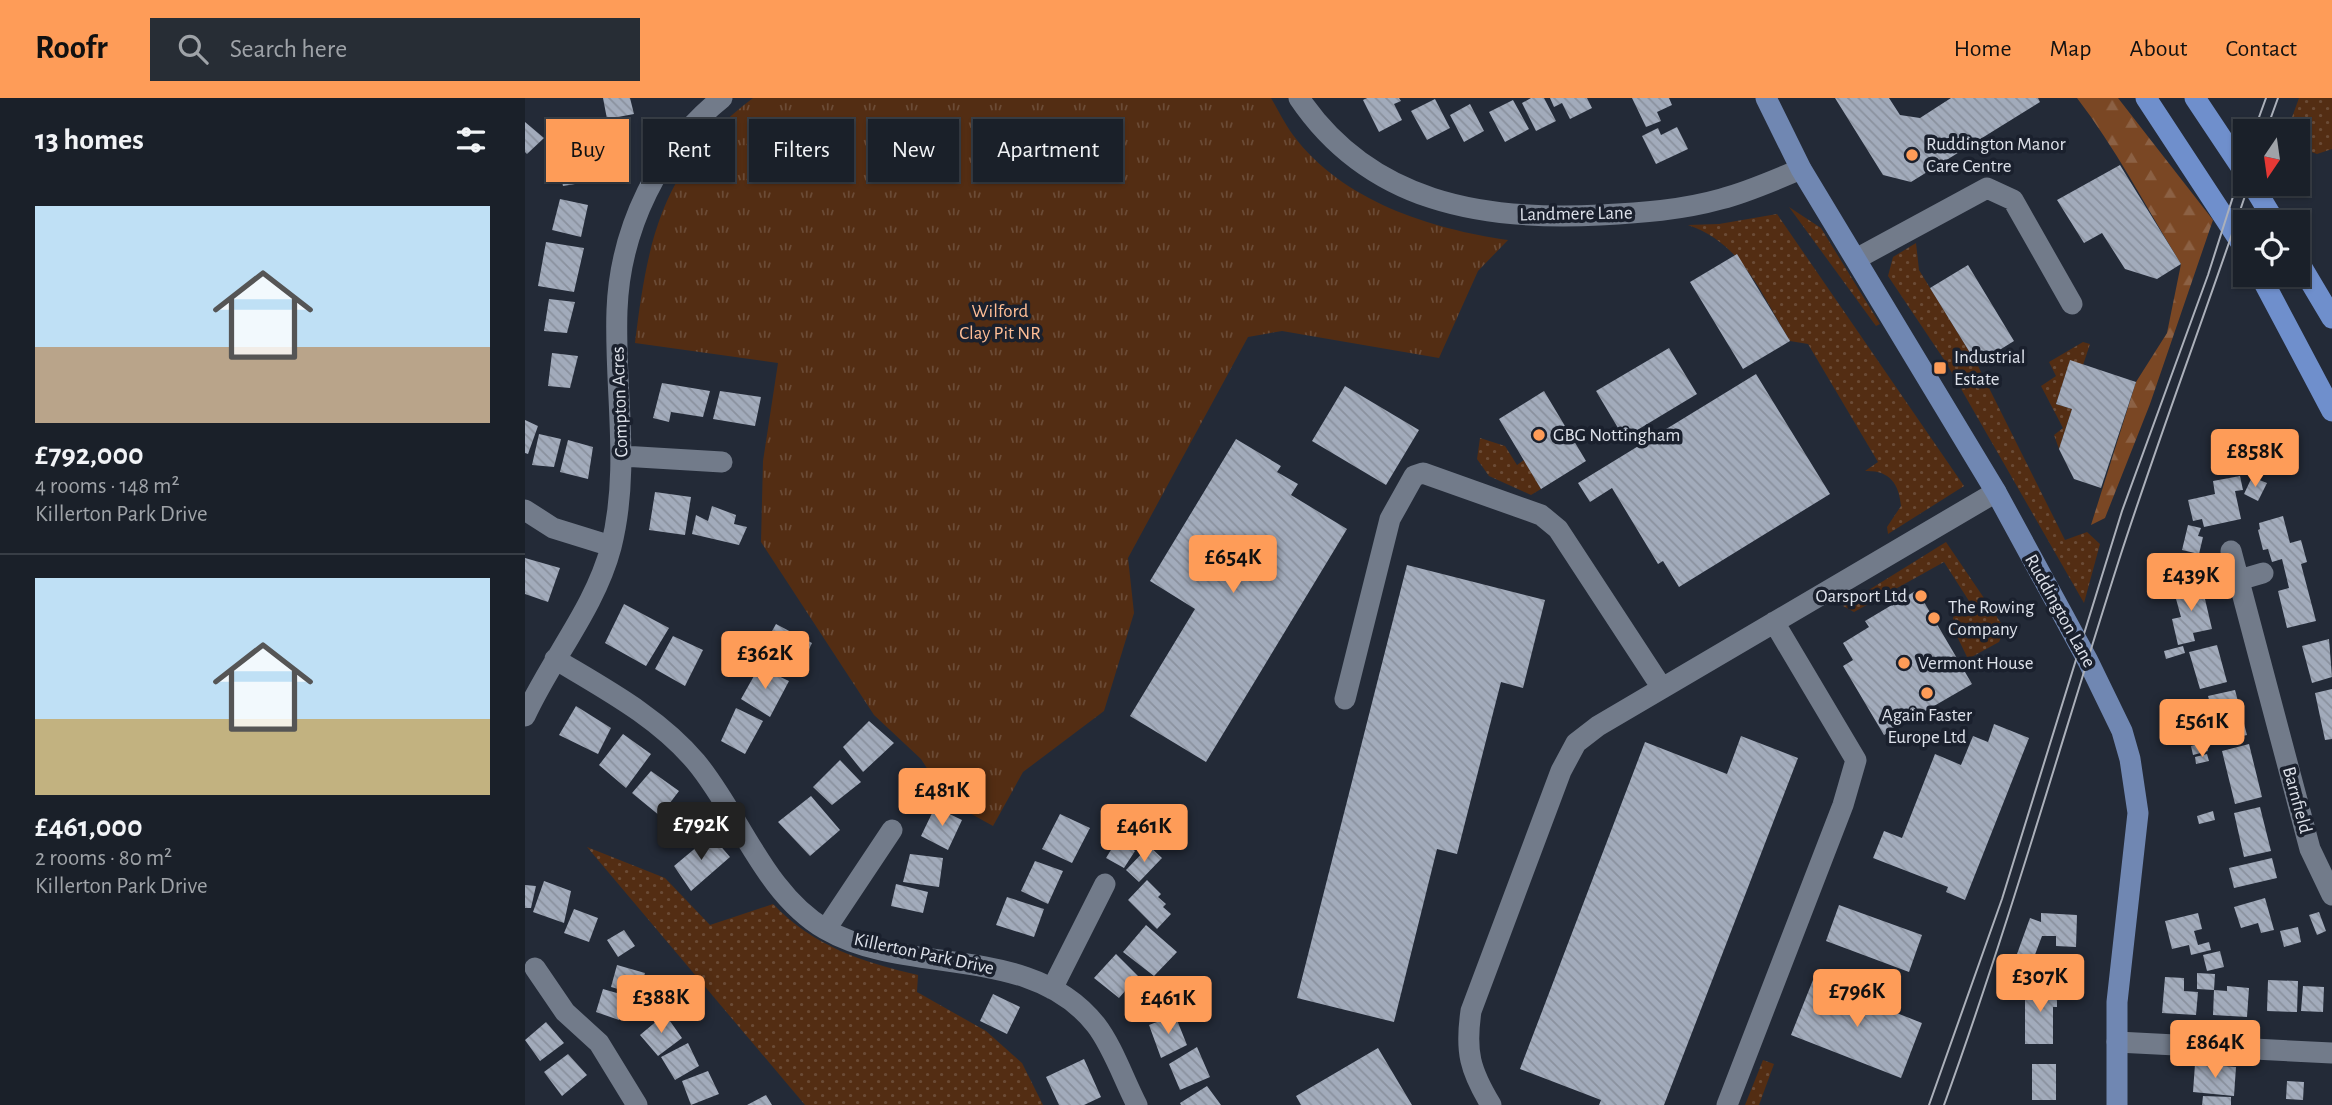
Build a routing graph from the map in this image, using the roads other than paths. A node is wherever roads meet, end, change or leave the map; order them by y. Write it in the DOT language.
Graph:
graph roads {
  1 [pos="722,98"];
  2 [pos="1299,98"];
  3 [pos="1766,98"];
  4 [pos="2146,98"];
  5 [pos="2195,98"];
  6 [pos="696,105"];
  7 [pos="2233,152"];
  8 [pos="1801,169"];
  9 [pos="2233,228"];
  10 [pos="1856,259"];
  11 [pos="2310,281"];
  12 [pos="2266,287"];
  13 [pos="2072,304"];
  14 [pos="2332,318"];
  15 [pos="2332,411"];
  16 [pos="622,456"];
  17 [pos="722,462"];
  18 [pos="1996,492"];
  19 [pos="525,510"];
  20 [pos="611,546"];
  21 [pos="2231,551"];
  22 [pos="2263,573"];
  23 [pos="2239,580"];
  24 [pos="1774,622"];
  25 [pos="555,660"];
  26 [pos="1662,688"];
  27 [pos="1345,699"];
  28 [pos="525,716"];
  29 [pos="892,830"];
  30 [pos="1105,884"];
  31 [pos="2332,895"];
  32 [pos="826,929"];
  33 [pos="535,968"];
  34 [pos="1052,989"];
  35 [pos="2117,1042"];
  36 [pos="2332,1053"];
  37 [pos="637,1105"];
  38 [pos="1137,1105"];
  39 [pos="1491,1105"];
  40 [pos="1727,1105"];
  41 [pos="2117,1105"];
  1 -- 6 [label="street, Compton Acres"];
  2 -- 8 [label="street, Landmere Lane"];
  3 -- 8 [label="main road, Ruddington Lane"];
  4 -- 9 [label="highway"];
  5 -- 7 [label="highway"];
  6 -- 16 [label="street, Compton Acres"];
  8 -- 10 [label="main road, Ruddington Lane"];
  10 -- 13 [label="street"];
  10 -- 18 [label="main road, Ruddington Lane"];
  11 -- 14 [label="highway"];
  12 -- 15 [label="highway"];
  16 -- 17 [label="street"];
  16 -- 20 [label="street, Compton Acres"];
  18 -- 24 [label="street"];
  18 -- 35 [label="main road, Ruddington Lane"];
  19 -- 20 [label="street"];
  20 -- 25 [label="street, Compton Acres"];
  21 -- 23 [label="street, Barnfield"];
  22 -- 23 [label="street"];
  23 -- 31 [label="street, Barnfield"];
  24 -- 26 [label="street"];
  24 -- 40 [label="street"];
  25 -- 28 [label="street, Compton Acres"];
  25 -- 32 [label="street, Killerton Park Drive"];
  26 -- 27 [label="street"];
  26 -- 39 [label="street"];
  29 -- 32 [label="street"];
  30 -- 34 [label="street"];
  32 -- 34 [label="street, Killerton Park Drive"];
  33 -- 37 [label="street"];
  34 -- 38 [label="street, Killerton Park Drive"];
  35 -- 36 [label="street"];
  35 -- 41 [label="main road, Ruddington Lane"];
}
